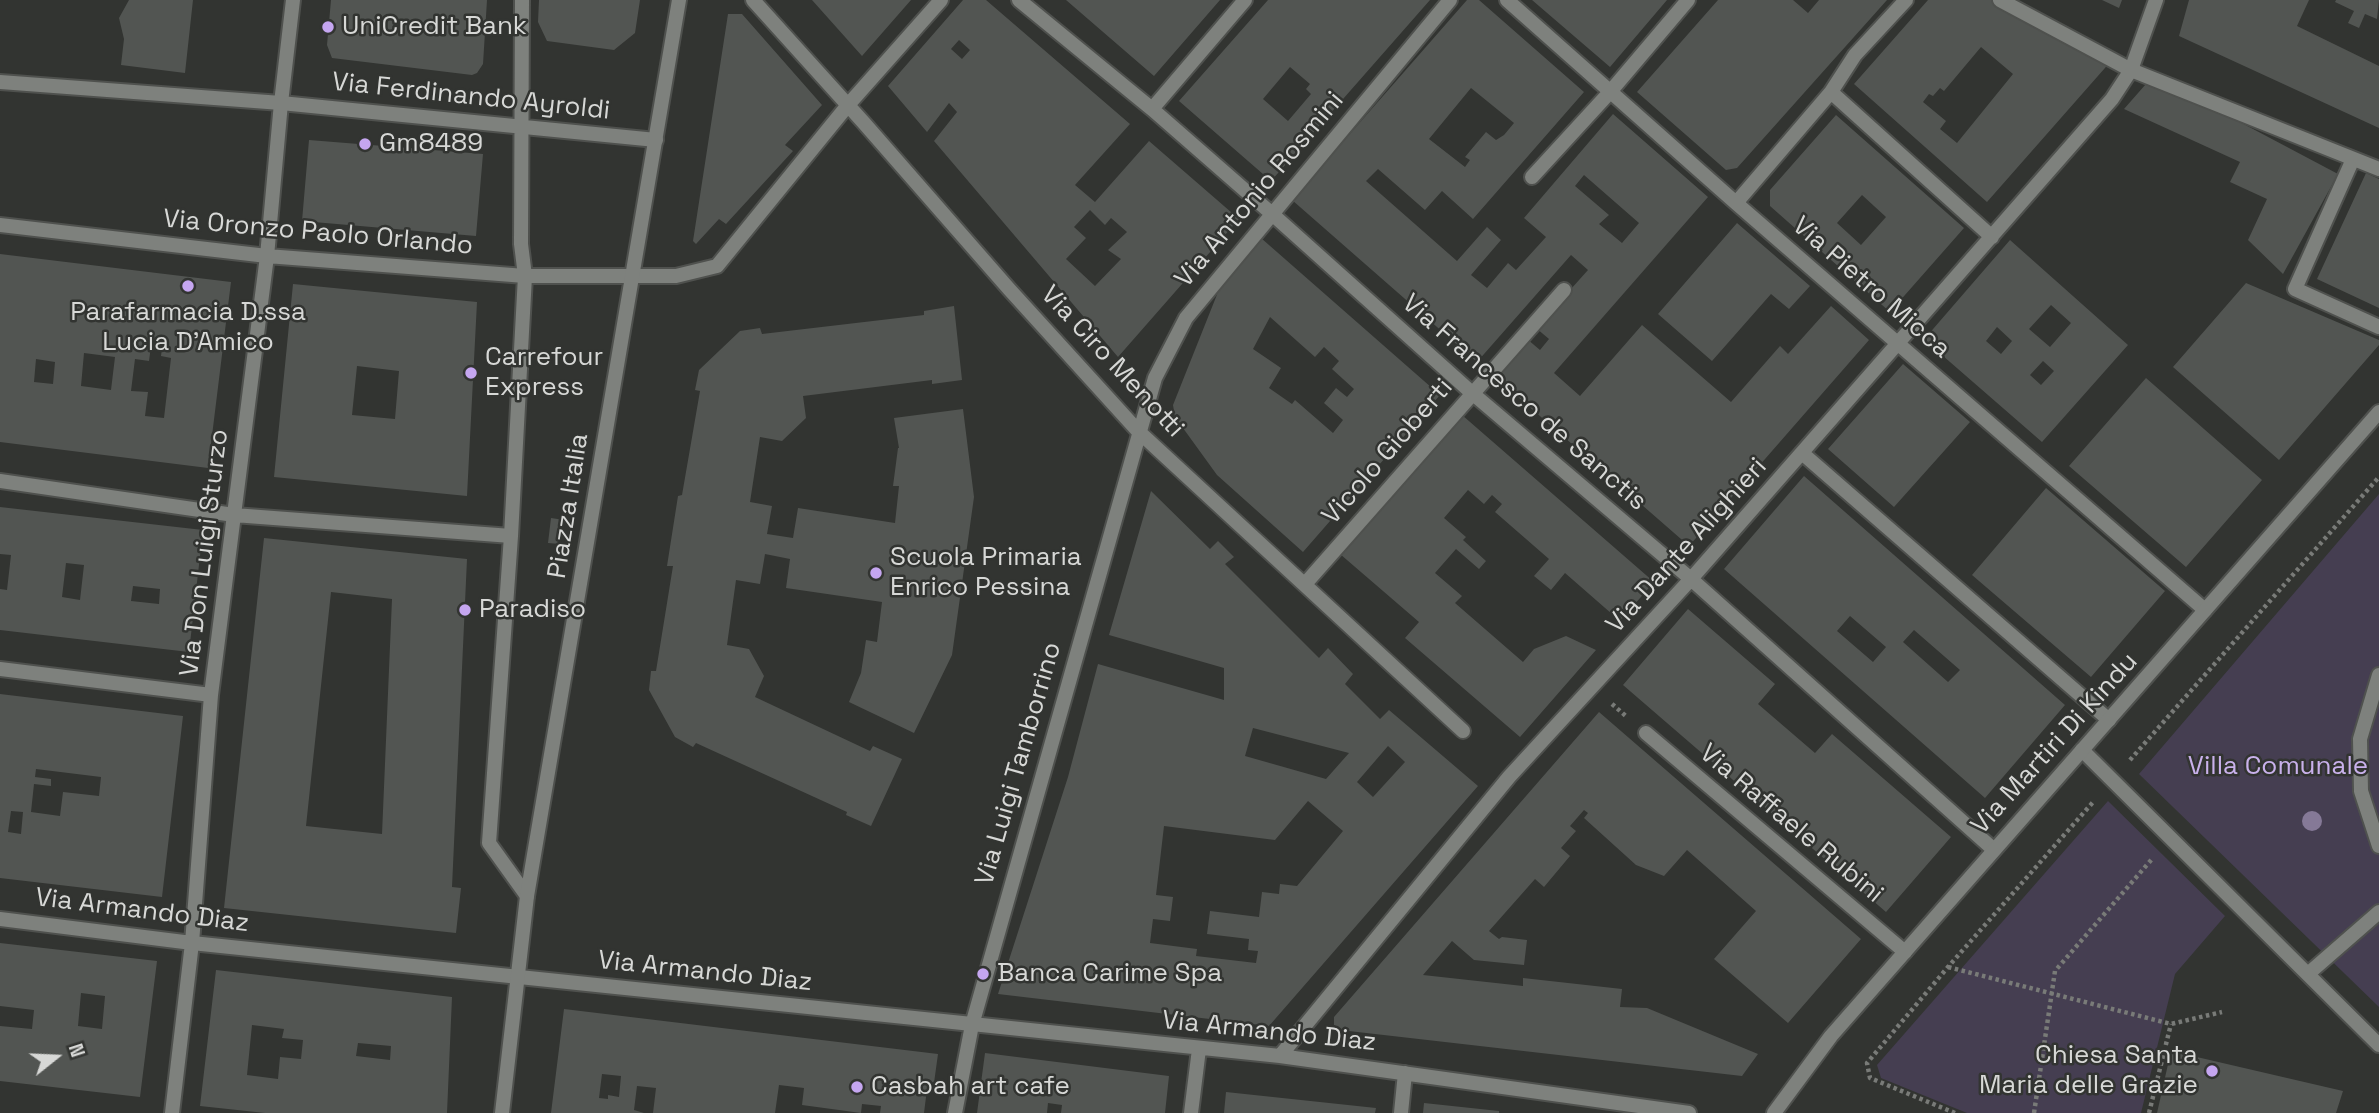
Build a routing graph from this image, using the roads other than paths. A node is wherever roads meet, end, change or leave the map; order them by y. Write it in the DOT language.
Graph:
graph roads {
  1 [pos="293,0"];
  2 [pos="522,0"];
  3 [pos="679,0"];
  4 [pos="753,0"];
  5 [pos="941,0"];
  6 [pos="1019,0"];
  7 [pos="1245,0"];
  8 [pos="1450,0"];
  9 [pos="1507,0"];
  10 [pos="1688,0"];
  11 [pos="1906,0"];
  12 [pos="2000,0"];
  13 [pos="2156,0"];
  14 [pos="2131,70"];
  15 [pos="0,82"];
  16 [pos="1610,92"];
  17 [pos="1831,92"];
  18 [pos="281,103"];
  19 [pos="848,105"];
  20 [pos="1153,109"];
  21 [pos="522,122"];
  22 [pos="656,140"];
  23 [pos="2353,159"];
  24 [pos="2379,169"];
  25 [pos="1531,177"];
  26 [pos="1736,203"];
  27 [pos="1271,213"];
  28 [pos="0,225"];
  29 [pos="1992,237"];
  30 [pos="267,256"];
  31 [pos="634,275"];
  32 [pos="525,276"];
  33 [pos="1564,290"];
  34 [pos="2379,327"];
  35 [pos="1899,344"];
  36 [pos="1472,393"];
  37 [pos="2379,412"];
  38 [pos="1138,430"];
  39 [pos="1802,453"];
  40 [pos="0,481"];
  41 [pos="234,515"];
  42 [pos="512,536"];
  43 [pos="1691,579"];
  44 [pos="1305,584"];
  45 [pos="2205,610"];
  46 [pos="0,669"];
  47 [pos="2379,675"];
  48 [pos="211,695"];
  49 [pos="2374,707"];
  50 [pos="2109,720"];
  51 [pos="1463,731"];
  52 [pos="1646,733"];
  53 [pos="2082,750"];
  54 [pos="2379,846"];
  55 [pos="1993,849"];
  56 [pos="527,896"];
  57 [pos="2379,912"];
  58 [pos="0,919"];
  59 [pos="192,943"];
  60 [pos="1905,952"];
  61 [pos="2309,973"];
  62 [pos="517,976"];
  63 [pos="972,1025"];
  64 [pos="2379,1045"];
  65 [pos="1199,1049"];
  66 [pos="1280,1056"];
  67 [pos="1405,1073"];
  68 [pos="1583,1105"];
  69 [pos="172,1113"];
  70 [pos="502,1113"];
  71 [pos="955,1113"];
  72 [pos="1191,1113"];
  73 [pos="1401,1113"];
  74 [pos="1689,1113"];
  75 [pos="1774,1113"];
  1 -- 18 [label="street, Via Don Luigi Sturzo"];
  2 -- 21 [label="street, Piazza Italia"];
  3 -- 22 [label="street, Piazza Italia"];
  4 -- 19 [label="street, Via Ciro Menotti"];
  5 -- 19 [label="street, Via Oronzo Paolo Orlando"];
  6 -- 20 [label="street, Via Francesco de Sanctis"];
  7 -- 20 [label="street"];
  8 -- 27 [label="street, Via Antonio Rosmini"];
  9 -- 16 [label="street, Via Pietro Micca"];
  10 -- 16 [label="street"];
  11 -- 17 [label="street"];
  12 -- 14 [label="street"];
  13 -- 14 [label="street, Via Dante Alighieri"];
  14 -- 23 [label="street"];
  14 -- 29 [label="street, Via Dante Alighieri"];
  15 -- 18 [label="street"];
  16 -- 25 [label="street"];
  16 -- 26 [label="street, Via Pietro Micca"];
  17 -- 26 [label="street"];
  17 -- 29 [label="street"];
  18 -- 21 [label="street, Via Ferdinando Ayroldi"];
  18 -- 30 [label="street, Via Don Luigi Sturzo"];
  19 -- 31 [label="street, Via Oronzo Paolo Orlando"];
  19 -- 38 [label="street, Via Ciro Menotti"];
  20 -- 27 [label="street, Via Francesco de Sanctis"];
  21 -- 22 [label="street, Via Ferdinando Ayroldi"];
  21 -- 32 [label="street, Piazza Italia"];
  22 -- 31 [label="street, Piazza Italia"];
  23 -- 24 [label="street"];
  23 -- 34 [label="street"];
  26 -- 35 [label="street, Via Pietro Micca"];
  27 -- 36 [label="street, Via Francesco de Sanctis"];
  27 -- 38 [label="street, Via Antonio Rosmini"];
  28 -- 30 [label="street, Via Oronzo Paolo Orlando"];
  29 -- 35 [label="street, Via Dante Alighieri"];
  30 -- 32 [label="street, Via Oronzo Paolo Orlando"];
  30 -- 41 [label="street, Via Don Luigi Sturzo"];
  31 -- 32 [label="street, Via Oronzo Paolo Orlando"];
  31 -- 56 [label="street, Piazza Italia"];
  32 -- 42 [label="street, Piazza Italia"];
  33 -- 36 [label="street, Vicolo Gioberti"];
  35 -- 39 [label="street, Via Dante Alighieri"];
  35 -- 45 [label="street, Via Pietro Micca"];
  36 -- 43 [label="street, Via Francesco de Sanctis"];
  36 -- 44 [label="street, Vicolo Gioberti"];
  37 -- 45 [label="street, Via Martiri Di Kindu"];
  38 -- 44 [label="street, Via Ciro Menotti"];
  38 -- 63 [label="street, Via Luigi Tamborrino"];
  39 -- 43 [label="street, Via Dante Alighieri"];
  39 -- 50 [label="street"];
  40 -- 41 [label="street"];
  41 -- 42 [label="street"];
  41 -- 48 [label="street, Via Don Luigi Sturzo"];
  42 -- 56 [label="street, Piazza Italia"];
  43 -- 55 [label="street, Via Francesco de Sanctis"];
  43 -- 66 [label="street, Via Dante Alighieri"];
  44 -- 51 [label="street, Via Ciro Menotti"];
  45 -- 50 [label="street, Via Martiri Di Kindu"];
  46 -- 48 [label="street"];
  47 -- 49 [label="street"];
  48 -- 59 [label="street, Via Don Luigi Sturzo"];
  49 -- 54 [label="street"];
  50 -- 53 [label="street, Via Martiri Di Kindu"];
  52 -- 60 [label="street, Via Raffaele Rubini"];
  53 -- 55 [label="street, Via Martiri Di Kindu"];
  53 -- 61 [label="street"];
  55 -- 60 [label="street, Via Martiri Di Kindu"];
  56 -- 62 [label="street, Piazza Italia"];
  57 -- 61 [label="street"];
  58 -- 59 [label="street, Via Armando Diaz"];
  59 -- 62 [label="street, Via Armando Diaz"];
  59 -- 69 [label="street, Via Don Luigi Sturzo"];
  60 -- 75 [label="street, Via Martiri Di Kindu"];
  61 -- 64 [label="street"];
  62 -- 63 [label="street, Via Armando Diaz"];
  62 -- 70 [label="street, Piazza Italia"];
  63 -- 65 [label="street, Via Armando Diaz"];
  63 -- 71 [label="street, Via Luigi Tamborrino"];
  65 -- 66 [label="street, Via Armando Diaz"];
  65 -- 72 [label="street"];
  66 -- 67 [label="street, Via Armando Diaz"];
  67 -- 68 [label="street, Via Armando Diaz"];
  67 -- 73 [label="street"];
  68 -- 74 [label="street, Via Armando Diaz"];
}
